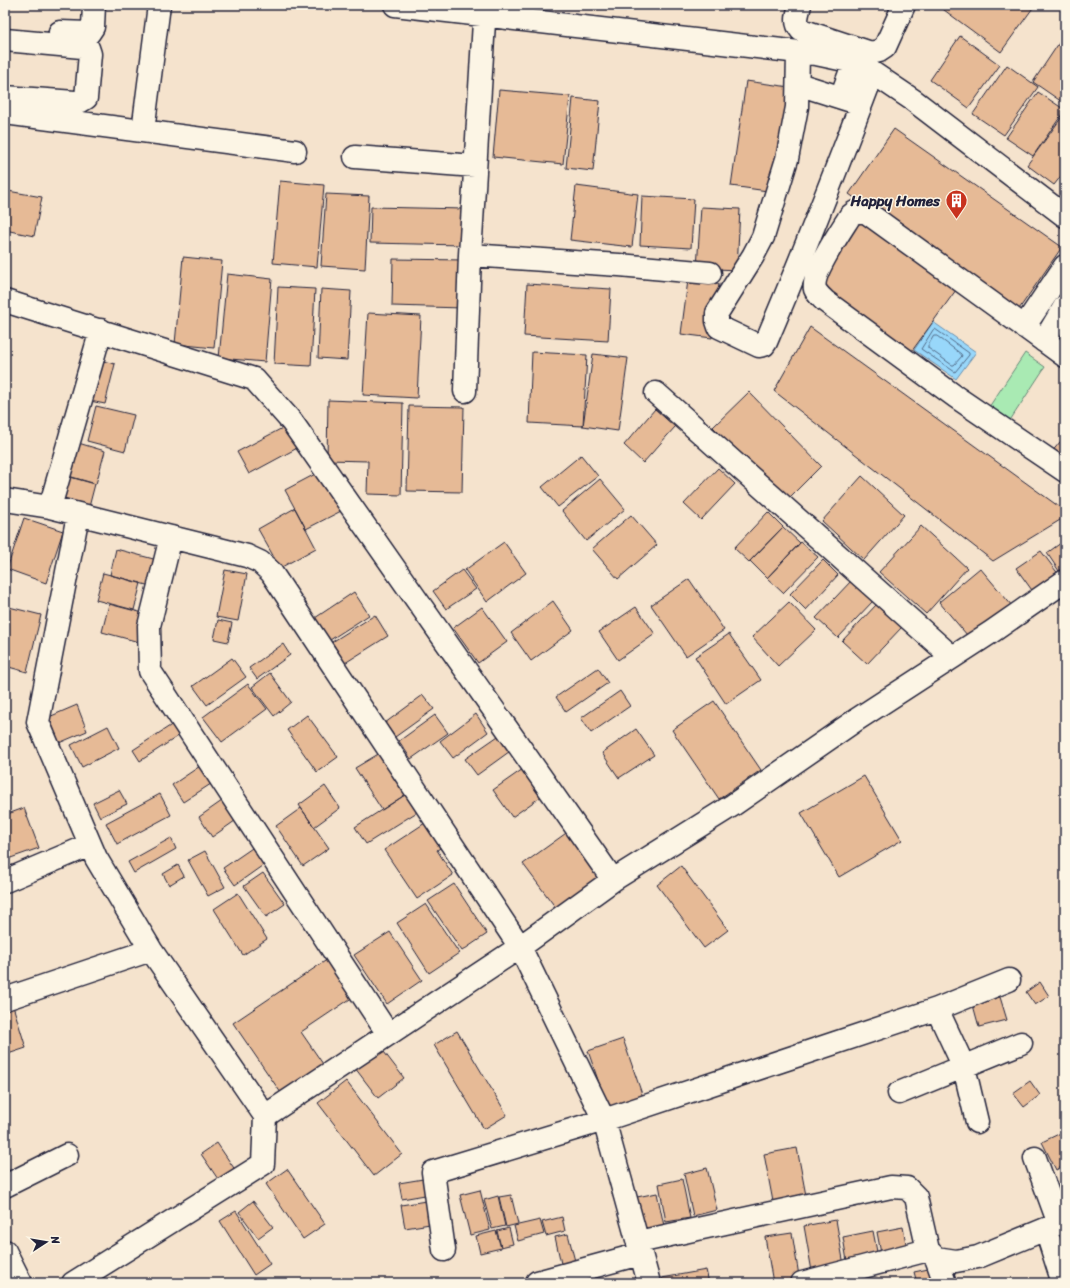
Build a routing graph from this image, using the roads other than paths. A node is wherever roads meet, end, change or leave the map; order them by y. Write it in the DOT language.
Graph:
graph roads {
  1 [pos="94,5"];
  2 [pos="159,5"];
  3 [pos="395,5"];
  4 [pos="800,5"];
  5 [pos="904,5"];
  6 [pos="484,11"];
  7 [pos="5,28"];
  8 [pos="5,40"];
  9 [pos="798,52"];
  10 [pos="854,62"];
  11 [pos="873,73"];
  12 [pos="798,84"];
  13 [pos="5,97"];
  14 [pos="841,97"];
  15 [pos="861,104"];
  16 [pos="5,113"];
  17 [pos="143,131"];
  18 [pos="295,151"];
  19 [pos="355,157"];
  20 [pos="475,166"];
  21 [pos="1065,216"];
  22 [pos="470,255"];
  23 [pos="1065,266"];
  24 [pos="710,273"];
  25 [pos="5,301"];
  26 [pos="1065,306"];
  27 [pos="1024,327"];
  28 [pos="101,330"];
  29 [pos="1044,341"];
  30 [pos="1065,356"];
  31 [pos="465,391"];
  32 [pos="656,393"];
  33 [pos="1065,471"];
  34 [pos="5,500"];
  35 [pos="50,507"];
  36 [pos="78,515"];
  37 [pos="171,538"];
  38 [pos="1065,581"];
  39 [pos="952,658"];
  40 [pos="90,845"];
  41 [pos="613,880"];
  42 [pos="5,882"];
  43 [pos="520,947"];
  44 [pos="151,950"];
  45 [pos="1009,980"];
  46 [pos="5,999"];
  47 [pos="937,1009"];
  48 [pos="388,1034"];
  49 [pos="1021,1043"];
  50 [pos="964,1067"];
  51 [pos="899,1093"];
  52 [pos="265,1116"];
  53 [pos="604,1120"];
  54 [pos="977,1122"];
  55 [pos="67,1155"];
  56 [pos="1035,1158"];
  57 [pos="5,1186"];
  58 [pos="1057,1225"];
  59 [pos="639,1248"];
  60 [pos="444,1250"];
  61 [pos="5,1251"];
  62 [pos="932,1254"];
  63 [pos="538,1282"];
  64 [pos="21,1283"];
  65 [pos="73,1283"];
  66 [pos="649,1283"];
  67 [pos="802,1283"];
  68 [pos="945,1283"];
  69 [pos="1063,1283"];
  1 -- 7 [label="street"];
  2 -- 17 [label="street"];
  3 -- 6 [label="street"];
  4 -- 5 [label="street"];
  6 -- 9 [label="street"];
  6 -- 20 [label="street"];
  8 -- 13 [label="street"];
  9 -- 10 [label="street"];
  9 -- 12 [label="street"];
  10 -- 11 [label="street"];
  10 -- 14 [label="street"];
  11 -- 15 [label="street"];
  11 -- 21 [label="street"];
  12 -- 14 [label="street"];
  12 -- 15 [label="street"];
  14 -- 15 [label="street"];
  16 -- 17 [label="street"];
  17 -- 18 [label="street"];
  19 -- 20 [label="street"];
  20 -- 22 [label="street"];
  22 -- 24 [label="street"];
  22 -- 31 [label="street"];
  23 -- 27 [label="street"];
  25 -- 28 [label="street"];
  26 -- 29 [label="street"];
  27 -- 29 [label="street"];
  27 -- 33 [label="street"];
  28 -- 35 [label="street"];
  28 -- 41 [label="street"];
  29 -- 30 [label="street"];
  32 -- 39 [label="street"];
  34 -- 35 [label="street"];
  35 -- 36 [label="street"];
  36 -- 37 [label="street"];
  36 -- 40 [label="street"];
  37 -- 43 [label="street"];
  37 -- 48 [label="street"];
  38 -- 39 [label="street"];
  39 -- 41 [label="street"];
  40 -- 42 [label="street"];
  40 -- 44 [label="street"];
  41 -- 43 [label="street"];
  43 -- 48 [label="street"];
  43 -- 53 [label="street"];
  44 -- 46 [label="street"];
  44 -- 52 [label="street"];
  45 -- 47 [label="street"];
  47 -- 50 [label="street"];
  47 -- 53 [label="street"];
  48 -- 52 [label="street"];
  49 -- 50 [label="street"];
  50 -- 51 [label="street"];
  50 -- 54 [label="street"];
  52 -- 65 [label="street"];
  53 -- 59 [label="street"];
  53 -- 60 [label="street"];
  55 -- 57 [label="street"];
  56 -- 58 [label="street"];
  58 -- 62 [label="street"];
  58 -- 69 [label="street"];
  59 -- 62 [label="street"];
  59 -- 63 [label="street"];
  59 -- 66 [label="street"];
  61 -- 64 [label="street"];
  62 -- 67 [label="street"];
  62 -- 68 [label="street"];
}
